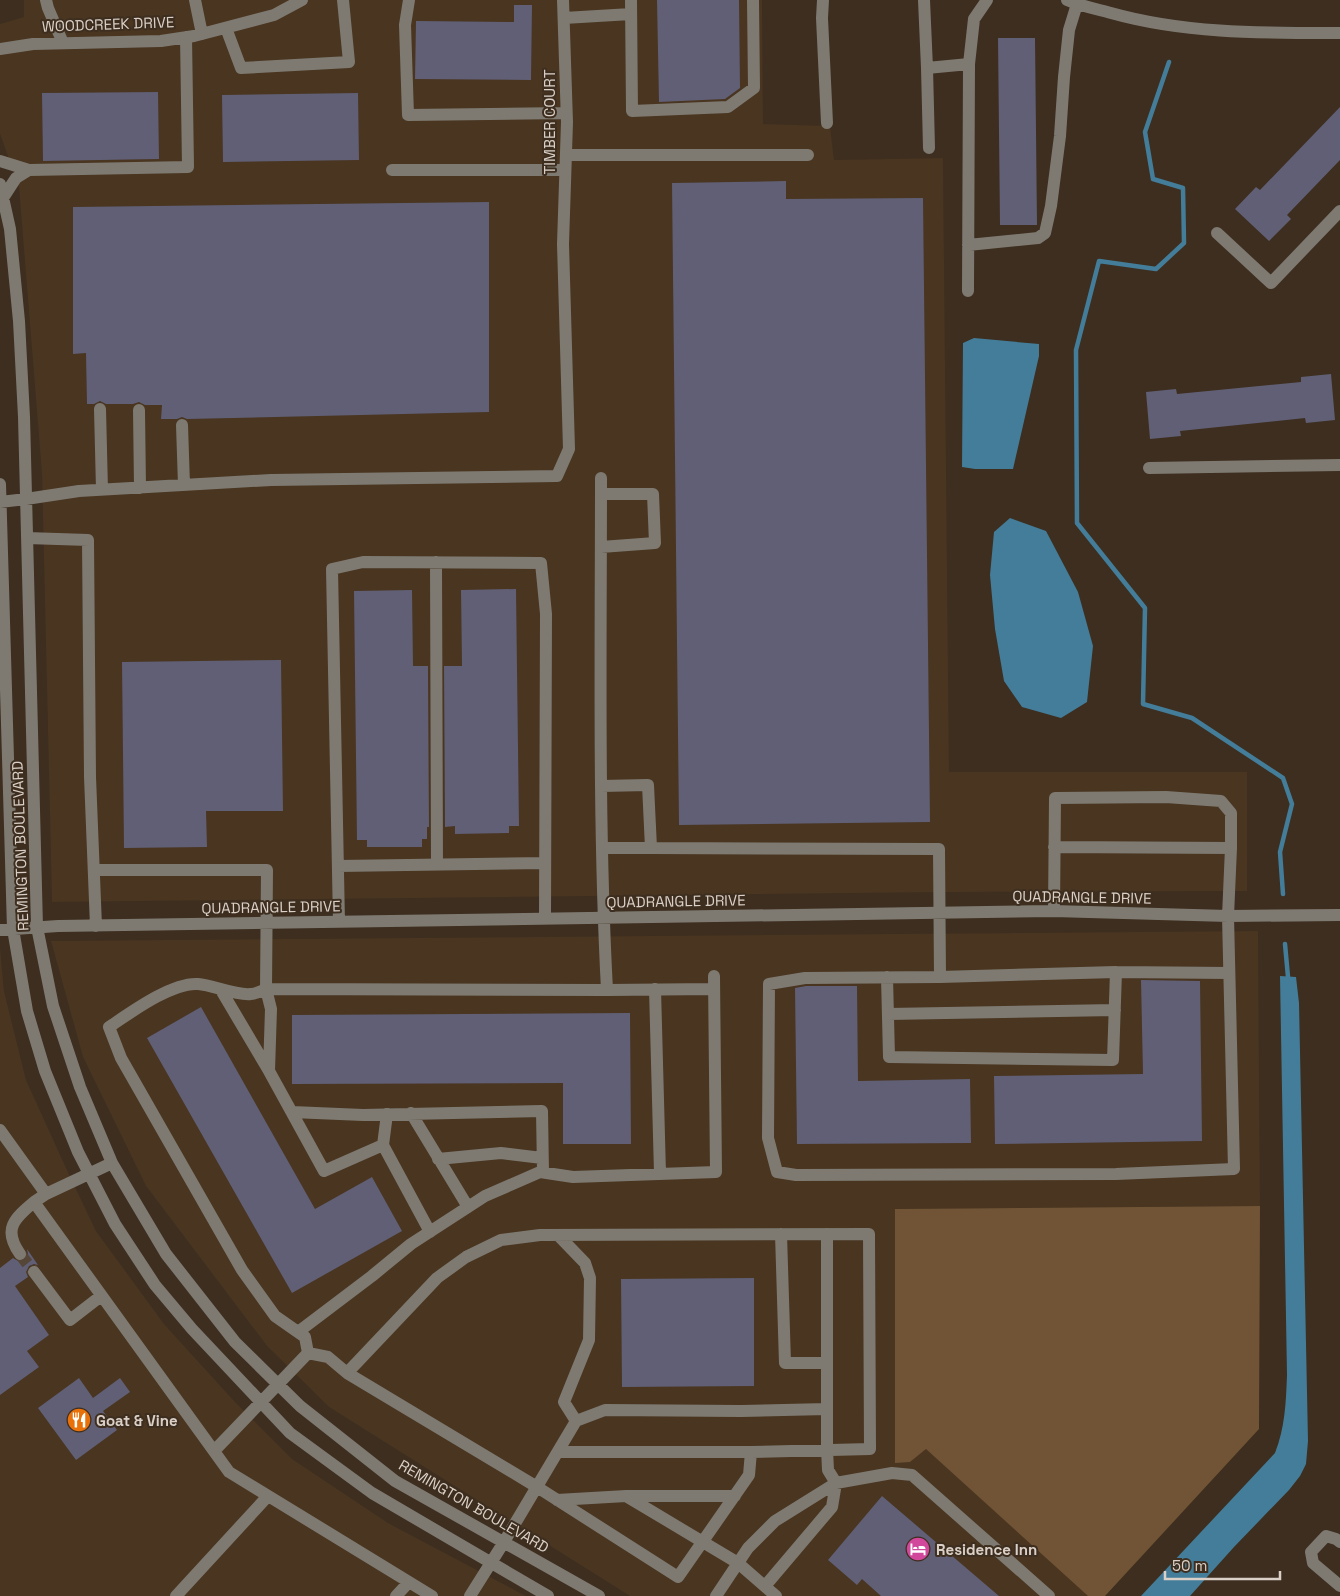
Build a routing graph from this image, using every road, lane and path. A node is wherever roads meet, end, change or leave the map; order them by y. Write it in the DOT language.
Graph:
graph roads {
  1 [pos="46,0"];
  2 [pos="195,0"];
  3 [pos="302,0"];
  4 [pos="343,0"];
  5 [pos="409,0"];
  6 [pos="564,0"];
  7 [pos="630,0"];
  8 [pos="753,0"];
  9 [pos="823,0"];
  10 [pos="924,0"];
  11 [pos="987,0"];
  12 [pos="1072,2"];
  13 [pos="631,14"];
  14 [pos="564,18"];
  15 [pos="226,28"];
  16 [pos="1340,33"];
  17 [pos="202,34"];
  18 [pos="186,37"];
  19 [pos="63,43"];
  20 [pos="0,49"];
  21 [pos="969,64"];
  22 [pos="927,68"];
  23 [pos="566,113"];
  24 [pos="827,123"];
  25 [pos="929,148"];
  26 [pos="566,155"];
  27 [pos="808,155"];
  28 [pos="0,161"];
  29 [pos="29,170"];
  30 [pos="392,170"];
  31 [pos="565,170"];
  32 [pos="0,184"];
  33 [pos="3,198"];
  34 [pos="1340,211"];
  35 [pos="1217,232"];
  36 [pos="968,245"];
  37 [pos="968,291"];
  38 [pos="100,409"];
  39 [pos="139,410"];
  40 [pos="182,425"];
  41 [pos="1340,465"];
  42 [pos="1148,468"];
  43 [pos="601,478"];
  44 [pos="0,484"];
  45 [pos="184,485"];
  46 [pos="140,488"];
  47 [pos="102,490"];
  48 [pos="601,494"];
  49 [pos="26,499"];
  50 [pos="0,502"];
  51 [pos="27,538"];
  52 [pos="601,547"];
  53 [pos="436,562"];
  54 [pos="4,727"];
  55 [pos="601,786"];
  56 [pos="1054,846"];
  57 [pos="602,848"];
  58 [pos="651,848"];
  59 [pos="1231,848"];
  60 [pos="545,863"];
  61 [pos="437,865"];
  62 [pos="338,866"];
  63 [pos="94,870"];
  64 [pos="1054,911"];
  65 [pos="939,913"];
  66 [pos="1340,915"];
  67 [pos="1228,916"];
  68 [pos="603,918"];
  69 [pos="545,919"];
  70 [pos="339,922"];
  71 [pos="267,923"];
  72 [pos="96,926"];
  73 [pos="37,927"];
  74 [pos="6,930"];
  75 [pos="1116,972"];
  76 [pos="1229,973"];
  77 [pos="887,977"];
  78 [pos="940,977"];
  79 [pos="266,989"];
  80 [pos="655,989"];
  81 [pos="221,990"];
  82 [pos="607,990"];
  83 [pos="1115,1010"];
  84 [pos="888,1014"];
  85 [pos="269,1071"];
  86 [pos="292,1112"];
  87 [pos="411,1113"];
  88 [pos="387,1114"];
  89 [pos="0,1130"];
  90 [pos="383,1145"];
  91 [pos="438,1158"];
  92 [pos="542,1158"];
  93 [pos="112,1163"];
  94 [pos="542,1172"];
  95 [pos="660,1173"];
  96 [pos="90,1174"];
  97 [pos="46,1194"];
  98 [pos="34,1202"];
  99 [pos="468,1207"];
  100 [pos="430,1232"];
  101 [pos="781,1234"];
  102 [pos="827,1234"];
  103 [pos="558,1235"];
  104 [pos="20,1254"];
  105 [pos="34,1272"];
  106 [pos="101,1296"];
  107 [pos="298,1332"];
  108 [pos="308,1353"];
  109 [pos="827,1363"];
  110 [pos="347,1374"];
  111 [pos="278,1385"];
  112 [pos="260,1403"];
  113 [pos="827,1409"];
  114 [pos="576,1421"];
  115 [pos="827,1450"];
  116 [pos="214,1451"];
  117 [pos="558,1452"];
  118 [pos="751,1452"];
  119 [pos="836,1483"];
  120 [pos="537,1487"];
  121 [pos="268,1496"];
  122 [pos="626,1496"];
  123 [pos="735,1496"];
  124 [pos="557,1500"];
  125 [pos="702,1541"];
  126 [pos="504,1542"];
  127 [pos="1340,1542"];
  128 [pos="491,1563"];
  129 [pos="738,1563"];
  130 [pos="409,1582"];
  131 [pos="765,1586"];
  132 [pos="1340,1586"];
  133 [pos="176,1596"];
  134 [pos="396,1596"];
  135 [pos="432,1596"];
  136 [pos="470,1596"];
  137 [pos="548,1596"];
  138 [pos="599,1596"];
  139 [pos="716,1596"];
  140 [pos="776,1596"];
  141 [pos="1049,1596"];
  1 -- 19 [label="street"];
  2 -- 17 [label="street"];
  3 -- 15 [label="street, WOODCREEK DRIVE"];
  4 -- 15 [label="street"];
  5 -- 23 [label="street"];
  6 -- 14 [label="street, TIMBER COURT"];
  7 -- 13 [label="street"];
  8 -- 13 [label="street"];
  9 -- 24 [label="street"];
  10 -- 22 [label="street"];
  11 -- 21 [label="street"];
  12 -- 16 [label="street"];
  12 -- 36 [label="street"];
  13 -- 14 [label="street"];
  14 -- 23 [label="street, TIMBER COURT"];
  15 -- 17 [label="street, WOODCREEK DRIVE"];
  17 -- 18 [label="street, WOODCREEK DRIVE"];
  18 -- 19 [label="street, WOODCREEK DRIVE"];
  18 -- 29 [label="street"];
  19 -- 20 [label="street, WOODCREEK DRIVE"];
  21 -- 22 [label="street"];
  21 -- 36 [label="street"];
  22 -- 25 [label="street"];
  23 -- 26 [label="street, TIMBER COURT"];
  26 -- 27 [label="street"];
  26 -- 31 [label="street, TIMBER COURT"];
  28 -- 29 [label="street"];
  29 -- 33 [label="street"];
  30 -- 31 [label="street"];
  31 -- 45 [label="street, TIMBER COURT"];
  32 -- 33 [label="street, REMINGTON BOULEVARD"];
  33 -- 49 [label="street, REMINGTON BOULEVARD"];
  34 -- 35 [label="street"];
  36 -- 37 [label="street"];
  38 -- 47 [label="street"];
  39 -- 46 [label="street"];
  40 -- 45 [label="street"];
  41 -- 42 [label="street"];
  43 -- 48 [label="street"];
  44 -- 50 [label="street, REMINGTON BOULEVARD"];
  45 -- 46 [label="street"];
  46 -- 47 [label="street"];
  47 -- 49 [label="street"];
  48 -- 52 [label="street"];
  48 -- 52 [label="street"];
  49 -- 50 [label="street"];
  49 -- 51 [label="street, REMINGTON BOULEVARD"];
  50 -- 54 [label="street, REMINGTON BOULEVARD"];
  51 -- 63 [label="street"];
  51 -- 73 [label="street, REMINGTON BOULEVARD"];
  52 -- 55 [label="street"];
  53 -- 60 [label="street"];
  53 -- 61 [label="street"];
  53 -- 62 [label="street"];
  54 -- 74 [label="street, REMINGTON BOULEVARD"];
  55 -- 57 [label="street"];
  55 -- 58 [label="street"];
  56 -- 59 [label="street"];
  56 -- 59 [label="street"];
  56 -- 64 [label="street"];
  57 -- 58 [label="street"];
  57 -- 68 [label="street"];
  58 -- 65 [label="street"];
  59 -- 67 [label="street"];
  60 -- 61 [label="street"];
  60 -- 69 [label="street"];
  61 -- 62 [label="street"];
  62 -- 70 [label="street"];
  63 -- 71 [label="street"];
  63 -- 72 [label="street"];
  64 -- 65 [label="street, QUADRANGLE DRIVE"];
  64 -- 67 [label="street, QUADRANGLE DRIVE"];
  65 -- 68 [label="street, QUADRANGLE DRIVE"];
  65 -- 78 [label="street"];
  66 -- 67 [label="street, QUADRANGLE DRIVE"];
  67 -- 76 [label="street"];
  68 -- 69 [label="street, QUADRANGLE DRIVE"];
  68 -- 82 [label="street"];
  69 -- 70 [label="street, QUADRANGLE DRIVE"];
  70 -- 71 [label="street, QUADRANGLE DRIVE"];
  71 -- 72 [label="street, QUADRANGLE DRIVE"];
  71 -- 79 [label="street"];
  72 -- 73 [label="street, QUADRANGLE DRIVE"];
  73 -- 74 [label="street, QUADRANGLE DRIVE"];
  73 -- 93 [label="street, REMINGTON BOULEVARD"];
  74 -- 96 [label="street, REMINGTON BOULEVARD"];
  75 -- 76 [label="street"];
  75 -- 78 [label="street"];
  75 -- 83 [label="street"];
  76 -- 77 [label="street"];
  77 -- 78 [label="street"];
  77 -- 84 [label="street"];
  79 -- 81 [label="street"];
  79 -- 82 [label="street"];
  79 -- 85 [label="street"];
  80 -- 82 [label="street"];
  80 -- 95 [label="street"];
  80 -- 95 [label="street"];
  81 -- 85 [label="street"];
  81 -- 107 [label="street"];
  83 -- 84 [label="street"];
  83 -- 84 [label="street"];
  85 -- 86 [label="street"];
  86 -- 88 [label="street"];
  86 -- 90 [label="street"];
  87 -- 88 [label="street"];
  87 -- 91 [label="street"];
  87 -- 92 [label="street"];
  88 -- 90 [label="street"];
  89 -- 97 [label="street"];
  90 -- 100 [label="street"];
  91 -- 92 [label="street"];
  91 -- 99 [label="street"];
  92 -- 94 [label="street"];
  93 -- 96 [label="street"];
  93 -- 111 [label="street, REMINGTON BOULEVARD"];
  94 -- 95 [label="street"];
  94 -- 99 [label="street"];
  96 -- 97 [label="street"];
  96 -- 112 [label="street, REMINGTON BOULEVARD"];
  97 -- 98 [label="street"];
  98 -- 104 [label="street"];
  98 -- 106 [label="street"];
  99 -- 100 [label="street"];
  100 -- 107 [label="street"];
  101 -- 102 [label="street"];
  101 -- 103 [label="street"];
  101 -- 109 [label="street"];
  102 -- 109 [label="street"];
  102 -- 115 [label="street"];
  103 -- 110 [label="street"];
  103 -- 114 [label="street"];
  105 -- 106 [label="street"];
  106 -- 116 [label="street"];
  107 -- 108 [label="street"];
  108 -- 110 [label="street"];
  108 -- 111 [label="street"];
  109 -- 113 [label="street"];
  110 -- 120 [label="street"];
  111 -- 112 [label="street"];
  111 -- 126 [label="street, REMINGTON BOULEVARD"];
  112 -- 116 [label="street"];
  112 -- 128 [label="street, REMINGTON BOULEVARD"];
  113 -- 114 [label="street"];
  113 -- 115 [label="street"];
  114 -- 117 [label="street"];
  115 -- 118 [label="street"];
  115 -- 119 [label="street"];
  116 -- 121 [label="street"];
  117 -- 118 [label="street"];
  117 -- 120 [label="street"];
  118 -- 123 [label="street"];
  119 -- 129 [label="street"];
  119 -- 131 [label="street"];
  119 -- 141 [label="street"];
  120 -- 124 [label="street"];
  120 -- 126 [label="street"];
  121 -- 130 [label="street"];
  121 -- 133 [label="street"];
  122 -- 123 [label="street"];
  122 -- 124 [label="street"];
  122 -- 125 [label="street"];
  123 -- 125 [label="street"];
  124 -- 125 [label="street"];
  125 -- 129 [label="street"];
  126 -- 128 [label="street"];
  126 -- 138 [label="street, REMINGTON BOULEVARD"];
  127 -- 132 [label="street"];
  128 -- 136 [label="street"];
  128 -- 137 [label="street, REMINGTON BOULEVARD"];
  129 -- 131 [label="street"];
  129 -- 139 [label="street"];
  130 -- 134 [label="street"];
  130 -- 135 [label="street"];
  131 -- 140 [label="street"];
}
